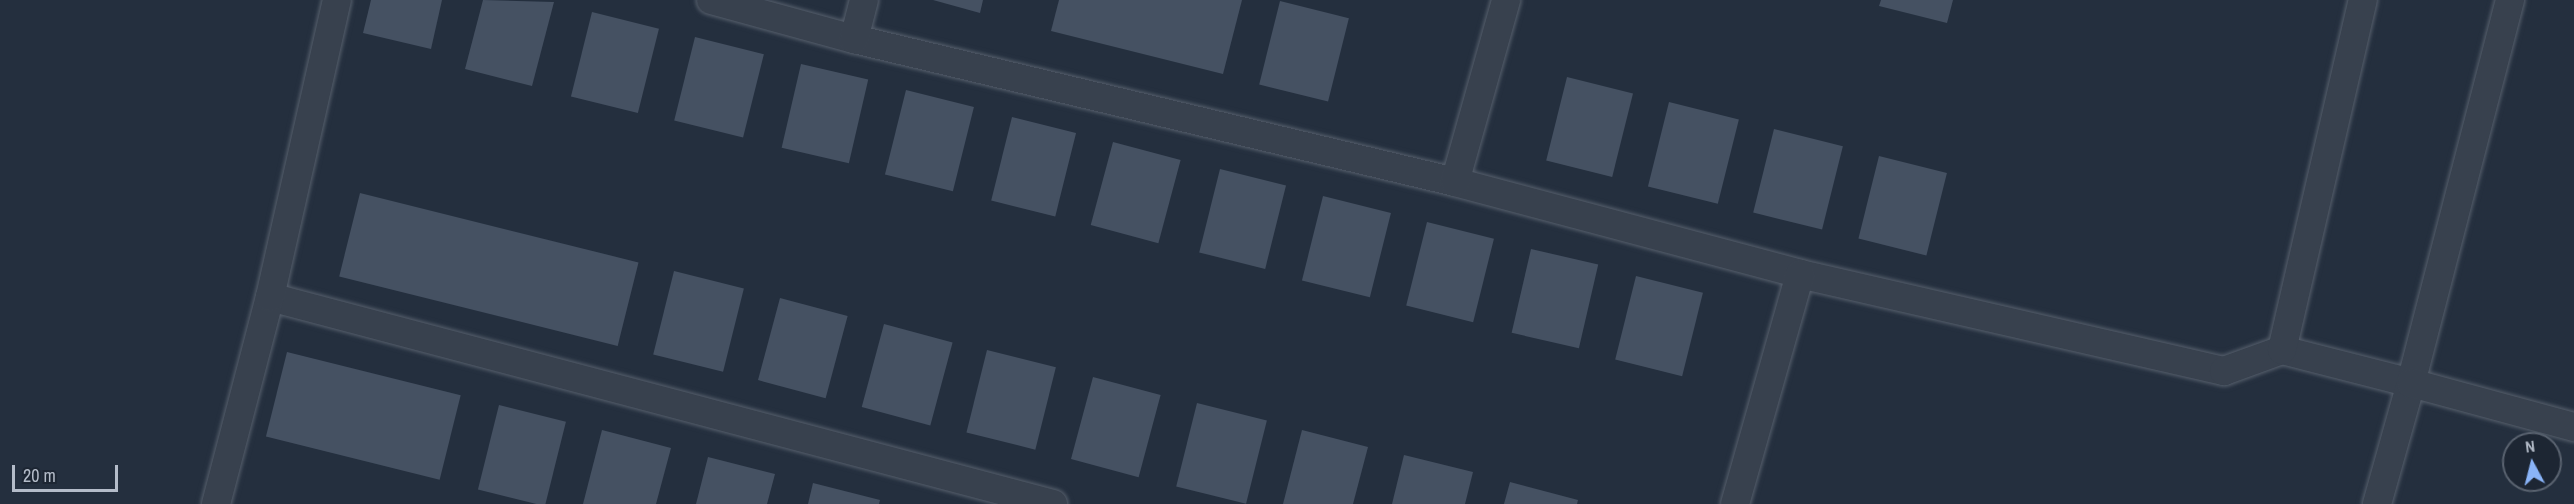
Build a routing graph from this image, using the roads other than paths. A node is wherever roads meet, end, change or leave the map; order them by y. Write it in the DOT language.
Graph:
graph roads {
  1 [pos="337,0"];
  2 [pos="711,0"];
  3 [pos="864,0"];
  4 [pos="1506,0"];
  5 [pos="2362,0"];
  6 [pos="2511,0"];
  7 [pos="854,39"];
  8 [pos="1455,182"];
  9 [pos="1800,274"];
  10 [pos="270,297"];
  11 [pos="2282,350"];
  12 [pos="2411,383"];
  13 [pos="2574,427"];
  14 [pos="216,504"];
  15 [pos="1053,504"];
  16 [pos="1735,504"];
  17 [pos="2377,504"];
  1 -- 10 [label="street"];
  2 -- 7 [label="street"];
  3 -- 7 [label="street"];
  4 -- 8 [label="street"];
  5 -- 11 [label="street"];
  6 -- 12 [label="street"];
  7 -- 8 [label="street"];
  8 -- 9 [label="street"];
  9 -- 11 [label="street"];
  9 -- 16 [label="street"];
  10 -- 14 [label="street"];
  10 -- 15 [label="street"];
  11 -- 12 [label="street"];
  12 -- 13 [label="street"];
  12 -- 17 [label="street"];
}
